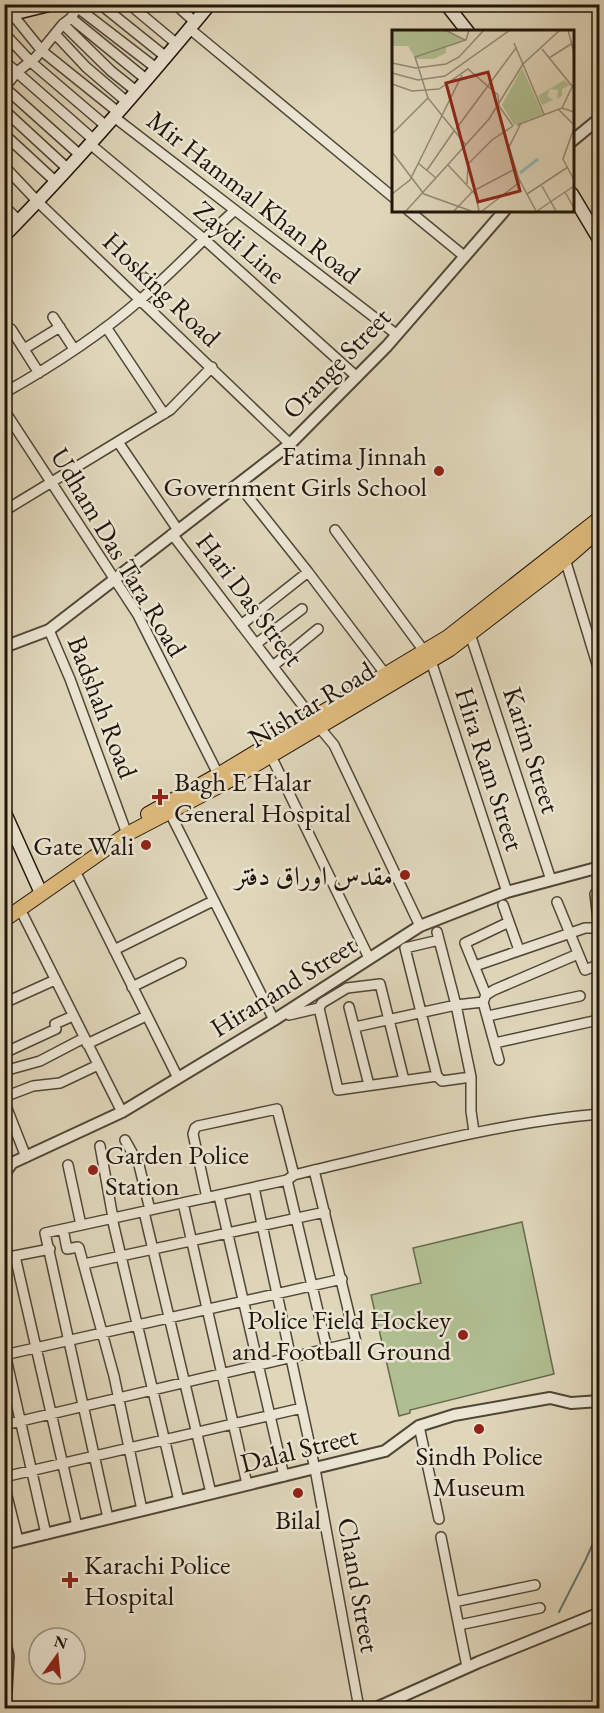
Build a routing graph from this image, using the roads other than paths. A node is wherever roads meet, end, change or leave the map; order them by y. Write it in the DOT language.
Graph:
graph roads {
  1 [pos="53,4"];
  2 [pos="100,4"];
  3 [pos="129,4"];
  4 [pos="175,4"];
  5 [pos="446,4"];
  6 [pos="79,6"];
  7 [pos="206,6"];
  8 [pos="8,15"];
  9 [pos="71,18"];
  10 [pos="63,24"];
  11 [pos="193,26"];
  12 [pos="466,30"];
  13 [pos="4,33"];
  14 [pos="55,34"];
  15 [pos="177,44"];
  16 [pos="42,51"];
  17 [pos="166,57"];
  18 [pos="4,61"];
  19 [pos="31,62"];
  20 [pos="156,69"];
  21 [pos="17,72"];
  22 [pos="147,80"];
  23 [pos="5,88"];
  24 [pos="136,91"];
  25 [pos="127,102"];
  26 [pos="4,110"];
  27 [pos="113,118"];
  28 [pos="600,118"];
  29 [pos="4,134"];
  30 [pos="574,140"];
  31 [pos="92,142"];
  32 [pos="80,155"];
  33 [pos="4,166"];
  34 [pos="68,169"];
  35 [pos="56,182"];
  36 [pos="392,196"];
  37 [pos="574,196"];
  38 [pos="38,202"];
  39 [pos="4,206"];
  40 [pos="235,210"];
  41 [pos="410,212"];
  42 [pos="502,212"];
  43 [pos="19,221"];
  44 [pos="5,234"];
  45 [pos="204,238"];
  46 [pos="600,241"];
  47 [pos="464,256"];
  48 [pos="141,299"];
  49 [pos="53,317"];
  50 [pos="60,327"];
  51 [pos="106,327"];
  52 [pos="11,329"];
  53 [pos="396,334"];
  54 [pos="24,349"];
  55 [pos="74,349"];
  56 [pos="212,368"];
  57 [pos="39,373"];
  58 [pos="357,376"];
  59 [pos="4,393"];
  60 [pos="4,410"];
  61 [pos="164,414"];
  62 [pos="118,442"];
  63 [pos="290,444"];
  64 [pos="51,482"];
  65 [pos="237,484"];
  66 [pos="4,511"];
  67 [pos="600,518"];
  68 [pos="600,529"];
  69 [pos="335,530"];
  70 [pos="175,532"];
  71 [pos="565,559"];
  72 [pos="308,572"];
  73 [pos="114,579"];
  74 [pos="302,609"];
  75 [pos="242,625"];
  76 [pos="318,629"];
  77 [pos="49,630"];
  78 [pos="470,633"];
  79 [pos="256,644"];
  80 [pos="4,647"];
  81 [pos="428,656"];
  82 [pos="273,666"];
  83 [pos="600,674"];
  84 [pos="386,675"];
  85 [pos="316,723"];
  86 [pos="271,756"];
  87 [pos="221,780"];
  88 [pos="5,813"];
  89 [pos="170,813"];
  90 [pos="126,830"];
  91 [pos="600,867"];
  92 [pos="75,871"];
  93 [pos="551,880"];
  94 [pos="39,889"];
  95 [pos="507,892"];
  96 [pos="600,892"];
  97 [pos="213,901"];
  98 [pos="557,902"];
  99 [pos="503,905"];
  100 [pos="20,909"];
  101 [pos="4,910"];
  102 [pos="4,920"];
  103 [pos="509,922"];
  104 [pos="420,926"];
  105 [pos="599,928"];
  106 [pos="569,933"];
  107 [pos="114,950"];
  108 [pos="519,950"];
  109 [pos="578,954"];
  110 [pos="369,958"];
  111 [pos="181,963"];
  112 [pos="600,964"];
  113 [pos="475,966"];
  114 [pos="55,980"];
  115 [pos="132,987"];
  116 [pos="580,996"];
  117 [pos="485,999"];
  118 [pos="4,1002"];
  119 [pos="456,1005"];
  120 [pos="349,1006"];
  121 [pos="319,1008"];
  122 [pos="422,1013"];
  123 [pos="289,1015"];
  124 [pos="73,1016"];
  125 [pos="146,1016"];
  126 [pos="488,1016"];
  127 [pos="274,1020"];
  128 [pos="598,1020"];
  129 [pos="389,1021"];
  130 [pos="355,1028"];
  131 [pos="86,1041"];
  132 [pos="495,1043"];
  133 [pos="4,1053"];
  134 [pos="499,1060"];
  135 [pos="98,1065"];
  136 [pos="4,1071"];
  137 [pos="437,1076"];
  138 [pos="471,1077"];
  139 [pos="178,1078"];
  140 [pos="404,1080"];
  141 [pos="369,1085"];
  142 [pos="4,1099"];
  143 [pos="122,1112"];
  144 [pos="600,1114"];
  145 [pos="474,1132"];
  146 [pos="125,1140"];
  147 [pos="100,1146"];
  148 [pos="26,1157"];
  149 [pos="68,1165"];
  150 [pos="314,1170"];
  151 [pos="4,1174"];
  152 [pos="290,1178"];
  153 [pos="254,1188"];
  154 [pos="219,1196"];
  155 [pos="207,1198"];
  156 [pos="183,1203"];
  157 [pos="147,1211"];
  158 [pos="325,1212"];
  159 [pos="113,1218"];
  160 [pos="296,1218"];
  161 [pos="81,1225"];
  162 [pos="262,1226"];
  163 [pos="63,1229"];
  164 [pos="228,1233"];
  165 [pos="192,1241"];
  166 [pos="50,1249"];
  167 [pos="153,1249"];
  168 [pos="15,1256"];
  169 [pos="121,1256"];
  170 [pos="4,1258"];
  171 [pos="84,1264"];
  172 [pos="342,1279"];
  173 [pos="312,1285"];
  174 [pos="277,1293"];
  175 [pos="243,1301"];
  176 [pos="207,1309"];
  177 [pos="169,1318"];
  178 [pos="137,1325"];
  179 [pos="103,1332"];
  180 [pos="69,1340"];
  181 [pos="36,1348"];
  182 [pos="327,1349"];
  183 [pos="5,1353"];
  184 [pos="291,1358"];
  185 [pos="258,1365"];
  186 [pos="222,1374"];
  187 [pos="185,1383"];
  188 [pos="153,1390"];
  189 [pos="118,1398"];
  190 [pos="600,1401"];
  191 [pos="84,1406"];
  192 [pos="302,1408"];
  193 [pos="51,1414"];
  194 [pos="270,1416"];
  195 [pos="21,1421"];
  196 [pos="234,1424"];
  197 [pos="4,1425"];
  198 [pos="419,1426"];
  199 [pos="196,1433"];
  200 [pos="164,1440"];
  201 [pos="129,1449"];
  202 [pos="95,1456"];
  203 [pos="63,1464"];
  204 [pos="315,1469"];
  205 [pos="32,1471"];
  206 [pos="284,1476"];
  207 [pos="4,1477"];
  208 [pos="4,1484"];
  209 [pos="247,1484"];
  210 [pos="211,1493"];
  211 [pos="179,1501"];
  212 [pos="142,1510"];
  213 [pos="108,1518"];
  214 [pos="439,1519"];
  215 [pos="77,1526"];
  216 [pos="46,1534"];
  217 [pos="441,1537"];
  218 [pos="18,1540"];
  219 [pos="4,1544"];
  220 [pos="535,1585"];
  221 [pos="454,1602"];
  222 [pos="540,1608"];
  223 [pos="600,1612"];
  224 [pos="459,1625"];
  225 [pos="4,1640"];
  226 [pos="468,1667"];
  227 [pos="5,1686"];
  228 [pos="5,1708"];
  229 [pos="359,1708"];
  230 [pos="376,1708"];
  1 -- 8 [label="main road"];
  2 -- 17 [label="street"];
  3 -- 15 [label="street"];
  4 -- 11 [label="street"];
  5 -- 12 [label="main road"];
  6 -- 9 [label="street"];
  6 -- 20 [label="street"];
  7 -- 11 [label="main road"];
  8 -- 16 [label="street"];
  9 -- 10 [label="street"];
  9 -- 22 [label="street"];
  10 -- 14 [label="street"];
  10 -- 24 [label="street"];
  11 -- 15 [label="main road"];
  11 -- 36 [label="street"];
  13 -- 19 [label="street"];
  14 -- 16 [label="street"];
  14 -- 25 [label="street"];
  15 -- 17 [label="main road"];
  16 -- 19 [label="street"];
  16 -- 27 [label="street"];
  17 -- 20 [label="main road"];
  18 -- 21 [label="street, Zaydi Line"];
  19 -- 21 [label="street"];
  19 -- 27 [label="street"];
  20 -- 22 [label="main road"];
  21 -- 23 [label="street"];
  21 -- 31 [label="street, Zaydi Line"];
  22 -- 24 [label="main road"];
  23 -- 32 [label="street"];
  24 -- 25 [label="main road"];
  25 -- 27 [label="main road"];
  26 -- 34 [label="street"];
  27 -- 31 [label="main road"];
  27 -- 40 [label="street, Mir Hammal Khan Road"];
  28 -- 30 [label="street"];
  29 -- 35 [label="street"];
  31 -- 32 [label="main road"];
  31 -- 45 [label="street, Zaydi Line"];
  32 -- 34 [label="main road"];
  33 -- 38 [label="street, Hosking Road"];
  34 -- 35 [label="main road"];
  35 -- 38 [label="main road"];
  37 -- 46 [label="main road"];
  38 -- 43 [label="main road"];
  38 -- 48 [label="street, Hosking Road"];
  39 -- 43 [label="street"];
  40 -- 45 [label="street"];
  40 -- 53 [label="street, Mir Hammal Khan Road"];
  41 -- 47 [label="street"];
  42 -- 47 [label="street, Orange Street"];
  43 -- 44 [label="main road"];
  45 -- 48 [label="street"];
  45 -- 58 [label="street, Zaydi Line"];
  47 -- 53 [label="street, Orange Street"];
  48 -- 51 [label="street"];
  48 -- 56 [label="street, Hosking Road"];
  49 -- 50 [label="street"];
  50 -- 54 [label="street"];
  50 -- 55 [label="street"];
  51 -- 55 [label="street"];
  51 -- 61 [label="street"];
  52 -- 54 [label="street"];
  53 -- 58 [label="street, Orange Street"];
  54 -- 57 [label="street"];
  55 -- 57 [label="street"];
  56 -- 61 [label="street"];
  56 -- 63 [label="street, Hosking Road"];
  57 -- 59 [label="street"];
  58 -- 63 [label="street, Orange Street"];
  60 -- 64 [label="street, Udham Das Tara Road"];
  61 -- 62 [label="street"];
  62 -- 64 [label="street"];
  62 -- 70 [label="street, Hari Das Street"];
  63 -- 65 [label="street, Orange Street"];
  64 -- 66 [label="street"];
  64 -- 73 [label="street, Udham Das Tara Road"];
  65 -- 70 [label="street, Orange Street"];
  65 -- 72 [label="street"];
  67 -- 81 [label="main road, Nishtar Road"];
  68 -- 71 [label="main road, Nishtar Road"];
  69 -- 81 [label="street, Hira Ram Street"];
  70 -- 73 [label="street, Orange Street"];
  70 -- 75 [label="street, Hari Das Street"];
  71 -- 78 [label="main road, Nishtar Road"];
  71 -- 83 [label="street"];
  72 -- 75 [label="street"];
  72 -- 84 [label="street"];
  73 -- 77 [label="street, Orange Street"];
  73 -- 87 [label="street, Udham Das Tara Road"];
  74 -- 79 [label="street"];
  75 -- 79 [label="street, Hari Das Street"];
  76 -- 82 [label="street"];
  77 -- 80 [label="street, Orange Street"];
  77 -- 90 [label="street, Badshah Road"];
  78 -- 81 [label="main road, Nishtar Road"];
  78 -- 93 [label="street, Karim Street"];
  79 -- 82 [label="street, Hari Das Street"];
  81 -- 84 [label="main road, Nishtar Road"];
  81 -- 85 [label="main road, Nishtar Road"];
  81 -- 95 [label="street, Hira Ram Street"];
  82 -- 85 [label="street, Hari Das Street"];
  84 -- 85 [label="main road, Nishtar Road"];
  85 -- 86 [label="main road, Nishtar Road"];
  85 -- 87 [label="main road, Nishtar Road"];
  85 -- 104 [label="street, Hari Das Street"];
  86 -- 87 [label="main road, Nishtar Road"];
  86 -- 110 [label="street"];
  87 -- 89 [label="main road, Nishtar Road"];
  87 -- 90 [label="main road, Nishtar Road"];
  88 -- 94 [label="main road"];
  89 -- 90 [label="main road, Nishtar Road"];
  89 -- 97 [label="street"];
  90 -- 92 [label="main road, Nishtar Road"];
  90 -- 94 [label="main road, Nishtar Road"];
  91 -- 93 [label="street, Hiranand Street"];
  92 -- 94 [label="main road, Nishtar Road"];
  92 -- 107 [label="street"];
  93 -- 95 [label="street, Hiranand Street"];
  94 -- 100 [label="main road, Nishtar Road"];
  94 -- 101 [label="main road, Nishtar Road"];
  95 -- 104 [label="street, Hiranand Street"];
  96 -- 105 [label="street"];
  97 -- 107 [label="street"];
  97 -- 127 [label="street"];
  98 -- 106 [label="street"];
  99 -- 103 [label="street"];
  100 -- 102 [label="main road, Nishtar Road"];
  100 -- 114 [label="street"];
  103 -- 108 [label="street"];
  103 -- 113 [label="street"];
  104 -- 110 [label="street, Hiranand Street"];
  105 -- 106 [label="street"];
  106 -- 108 [label="street"];
  106 -- 109 [label="street"];
  107 -- 115 [label="street"];
  108 -- 113 [label="street"];
  109 -- 112 [label="street"];
  109 -- 117 [label="street"];
  110 -- 127 [label="street, Hiranand Street"];
  111 -- 115 [label="street"];
  113 -- 117 [label="street"];
  114 -- 118 [label="street"];
  114 -- 124 [label="street"];
  115 -- 125 [label="street"];
  116 -- 126 [label="street"];
  117 -- 119 [label="street"];
  117 -- 126 [label="street"];
  119 -- 122 [label="street"];
  119 -- 122 [label="street"];
  119 -- 138 [label="street"];
  120 -- 130 [label="street"];
  121 -- 123 [label="street"];
  121 -- 129 [label="street"];
  121 -- 141 [label="street"];
  122 -- 129 [label="street"];
  122 -- 137 [label="street"];
  124 -- 131 [label="street"];
  124 -- 133 [label="street"];
  125 -- 131 [label="street"];
  125 -- 139 [label="street"];
  126 -- 132 [label="street"];
  127 -- 139 [label="street, Hiranand Street"];
  128 -- 132 [label="street"];
  129 -- 130 [label="street"];
  129 -- 140 [label="street"];
  130 -- 141 [label="street"];
  131 -- 135 [label="street"];
  131 -- 136 [label="street"];
  132 -- 134 [label="street"];
  135 -- 142 [label="street"];
  135 -- 143 [label="street"];
  137 -- 138 [label="street"];
  137 -- 140 [label="street"];
  138 -- 145 [label="street"];
  139 -- 143 [label="street, Hiranand Street"];
  140 -- 141 [label="street"];
  142 -- 148 [label="street"];
  143 -- 148 [label="street, Hiranand Street"];
  144 -- 145 [label="street"];
  145 -- 150 [label="street"];
  146 -- 157 [label="street"];
  147 -- 159 [label="street"];
  148 -- 151 [label="street, Hiranand Street"];
  149 -- 161 [label="street"];
  150 -- 152 [label="street"];
  150 -- 158 [label="street"];
  152 -- 153 [label="street"];
  152 -- 155 [label="street"];
  152 -- 160 [label="street"];
  153 -- 154 [label="street"];
  153 -- 162 [label="street, Chand Street"];
  154 -- 155 [label="street"];
  154 -- 164 [label="street"];
  155 -- 156 [label="street"];
  156 -- 157 [label="street"];
  156 -- 165 [label="street"];
  157 -- 159 [label="street"];
  157 -- 167 [label="street"];
  158 -- 160 [label="street"];
  158 -- 172 [label="street"];
  159 -- 161 [label="street"];
  159 -- 169 [label="street"];
  160 -- 162 [label="street"];
  160 -- 173 [label="street"];
  161 -- 163 [label="street"];
  162 -- 164 [label="street"];
  162 -- 174 [label="street, Chand Street"];
  163 -- 166 [label="street"];
  163 -- 171 [label="street"];
  164 -- 165 [label="street"];
  164 -- 175 [label="street"];
  165 -- 167 [label="street"];
  165 -- 176 [label="street"];
  166 -- 168 [label="street"];
  166 -- 180 [label="street"];
  167 -- 169 [label="street"];
  167 -- 177 [label="street"];
  168 -- 170 [label="street"];
  168 -- 181 [label="street"];
  169 -- 171 [label="street"];
  169 -- 178 [label="street"];
  171 -- 179 [label="street"];
  172 -- 173 [label="street"];
  172 -- 182 [label="street"];
  173 -- 174 [label="street"];
  173 -- 182 [label="street"];
  174 -- 175 [label="street"];
  174 -- 184 [label="street, Chand Street"];
  175 -- 176 [label="street"];
  175 -- 185 [label="street"];
  176 -- 177 [label="street"];
  176 -- 186 [label="street"];
  177 -- 178 [label="street"];
  177 -- 187 [label="street"];
  178 -- 179 [label="street"];
  178 -- 188 [label="street"];
  179 -- 180 [label="street"];
  179 -- 189 [label="street"];
  180 -- 181 [label="street"];
  180 -- 191 [label="street"];
  181 -- 183 [label="street"];
  181 -- 193 [label="street"];
  182 -- 184 [label="street"];
  183 -- 195 [label="street"];
  184 -- 185 [label="street"];
  184 -- 192 [label="street, Chand Street"];
  185 -- 186 [label="street"];
  185 -- 194 [label="street"];
  186 -- 187 [label="street"];
  186 -- 196 [label="street"];
  187 -- 188 [label="street"];
  187 -- 199 [label="street"];
  188 -- 189 [label="street"];
  188 -- 200 [label="street"];
  189 -- 191 [label="street"];
  189 -- 201 [label="street"];
  190 -- 198 [label="street, Dalal Street"];
  191 -- 193 [label="street"];
  191 -- 202 [label="street"];
  192 -- 194 [label="street"];
  192 -- 204 [label="street, Chand Street"];
  193 -- 195 [label="street"];
  193 -- 203 [label="street"];
  194 -- 196 [label="street"];
  194 -- 206 [label="street"];
  195 -- 197 [label="street"];
  195 -- 205 [label="street"];
  196 -- 199 [label="street"];
  196 -- 209 [label="street"];
  198 -- 204 [label="street, Dalal Street"];
  198 -- 214 [label="street"];
  199 -- 200 [label="street"];
  199 -- 210 [label="street"];
  200 -- 201 [label="street"];
  200 -- 211 [label="street"];
  201 -- 202 [label="street"];
  201 -- 212 [label="street"];
  202 -- 203 [label="street"];
  202 -- 213 [label="street"];
  203 -- 205 [label="street"];
  203 -- 215 [label="street"];
  204 -- 206 [label="street, Dalal Street"];
  204 -- 229 [label="street, Chand Street"];
  205 -- 207 [label="street"];
  205 -- 216 [label="street"];
  206 -- 209 [label="street, Dalal Street"];
  208 -- 218 [label="street"];
  209 -- 210 [label="street, Dalal Street"];
  210 -- 211 [label="street, Dalal Street"];
  211 -- 212 [label="street, Dalal Street"];
  212 -- 213 [label="street, Dalal Street"];
  213 -- 215 [label="street, Dalal Street"];
  215 -- 216 [label="street, Dalal Street"];
  216 -- 218 [label="street, Dalal Street"];
  217 -- 221 [label="street"];
  218 -- 219 [label="street, Dalal Street"];
  220 -- 221 [label="street"];
  221 -- 224 [label="street"];
  222 -- 224 [label="street"];
  223 -- 226 [label="street"];
  224 -- 226 [label="street"];
  225 -- 227 [label="street"];
  226 -- 230 [label="street"];
  227 -- 228 [label="street"];
}
